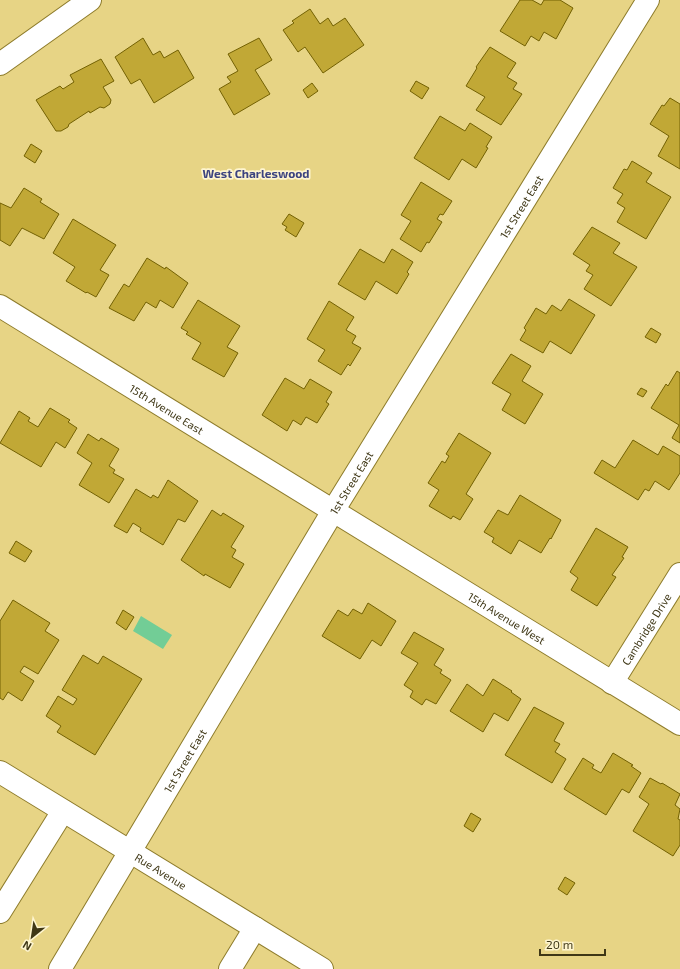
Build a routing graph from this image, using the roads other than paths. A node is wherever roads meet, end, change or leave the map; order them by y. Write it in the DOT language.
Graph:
graph roads {
  1 [pos="90,0"];
  2 [pos="648,0"];
  3 [pos="0,64"];
  4 [pos="0,306"];
  5 [pos="333,511"];
  6 [pos="680,574"];
  7 [pos="612,683"];
  8 [pos="680,724"];
  9 [pos="0,772"];
  10 [pos="63,810"];
  11 [pos="130,852"];
  12 [pos="0,912"];
  13 [pos="255,928"];
  14 [pos="60,969"];
  15 [pos="230,969"];
  16 [pos="322,969"];
  1 -- 3 [label="street"];
  2 -- 5 [label="street, 1st Street East"];
  4 -- 5 [label="street, 15th Avenue East"];
  5 -- 7 [label="street, 15th Avenue West"];
  5 -- 11 [label="street, 1st Street East"];
  6 -- 7 [label="street, Cambridge Drive"];
  7 -- 8 [label="street, 15th Avenue West"];
  9 -- 10 [label="street, Rue Avenue"];
  10 -- 11 [label="street, Rue Avenue"];
  10 -- 12 [label="street"];
  11 -- 13 [label="street, Rue Avenue"];
  11 -- 14 [label="street, 1st Street East"];
  13 -- 15 [label="street"];
  13 -- 16 [label="street, Rue Avenue"];
}
